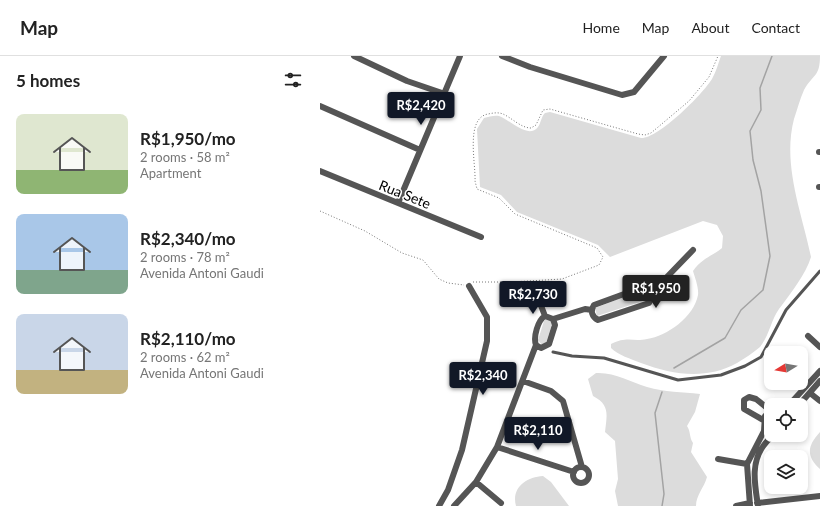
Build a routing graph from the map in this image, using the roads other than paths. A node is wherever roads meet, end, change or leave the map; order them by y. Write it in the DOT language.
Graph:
graph roads {
  1 [pos="354,56"];
  2 [pos="460,56"];
  3 [pos="502,56"];
  4 [pos="664,56"];
  5 [pos="445,94"];
  6 [pos="320,106"];
  7 [pos="420,150"];
  8 [pos="320,171"];
  9 [pos="398,203"];
  10 [pos="481,237"];
  11 [pos="692,250"];
  12 [pos="820,271"];
  13 [pos="469,286"];
  14 [pos="649,287"];
  15 [pos="535,290"];
  16 [pos="592,310"];
  17 [pos="545,316"];
  18 [pos="554,319"];
  19 [pos="808,336"];
  20 [pos="536,345"];
  21 [pos="820,347"];
  22 [pos="553,352"];
  23 [pos="820,371"];
  24 [pos="523,381"];
  25 [pos="820,381"];
  26 [pos="808,386"];
  27 [pos="804,390"];
  28 [pos="810,393"];
  29 [pos="796,398"];
  30 [pos="805,398"];
  31 [pos="820,401"];
  32 [pos="764,405"];
  33 [pos="763,420"];
  34 [pos="767,442"];
  35 [pos="497,447"];
  36 [pos="718,459"];
  37 [pos="747,464"];
  38 [pos="582,467"];
  39 [pos="574,472"];
  40 [pos="476,482"];
  41 [pos="820,496"];
  42 [pos="501,503"];
  43 [pos="750,505"];
  44 [pos="758,505"];
  45 [pos="439,506"];
  46 [pos="454,506"];
  47 [pos="736,506"];
  1 -- 5 [label="street"];
  2 -- 5 [label="street"];
  3 -- 4 [label="street"];
  5 -- 7 [label="street"];
  6 -- 7 [label="street"];
  7 -- 9 [label="street"];
  8 -- 9 [label="street, Rua Sete"];
  9 -- 10 [label="street, Rua Sete"];
  11 -- 14 [label="street"];
  12 -- 22 [label="lane"];
  13 -- 45 [label="street"];
  14 -- 16 [label="street"];
  14 -- 16 [label="street"];
  15 -- 17 [label="street"];
  16 -- 18 [label="street"];
  17 -- 18 [label="street"];
  17 -- 20 [label="street"];
  18 -- 20 [label="street"];
  19 -- 21 [label="street"];
  20 -- 24 [label="street"];
  23 -- 26 [label="street"];
  24 -- 35 [label="street"];
  24 -- 38 [label="street"];
  25 -- 28 [label="street"];
  27 -- 29 [label="street"];
  28 -- 30 [label="street"];
  28 -- 31 [label="street"];
  32 -- 33 [label="street"];
  33 -- 37 [label="street"];
  34 -- 44 [label="street"];
  35 -- 39 [label="street"];
  35 -- 40 [label="street"];
  36 -- 37 [label="street"];
  37 -- 43 [label="street"];
  38 -- 39 [label="street"];
  38 -- 39 [label="street"];
  40 -- 42 [label="street"];
  40 -- 46 [label="street"];
  41 -- 44 [label="street"];
  43 -- 47 [label="street"];
}
